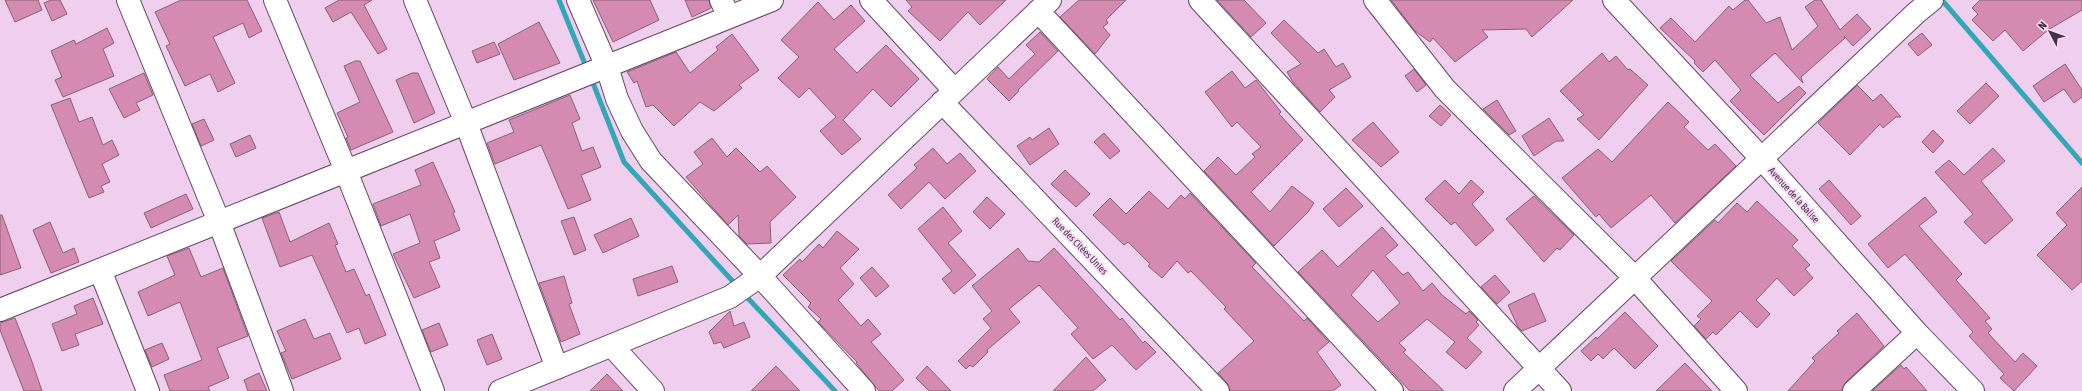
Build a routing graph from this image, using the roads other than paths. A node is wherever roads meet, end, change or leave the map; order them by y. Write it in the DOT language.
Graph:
graph roads {
  1 [pos="128,0"];
  2 [pos="275,0"];
  3 [pos="415,0"];
  4 [pos="578,0"];
  5 [pos="772,0"];
  6 [pos="871,0"];
  7 [pos="1200,0"];
  8 [pos="1375,0"];
  9 [pos="1614,0"];
  10 [pos="1046,3"];
  11 [pos="1924,6"];
  12 [pos="725,9"];
  13 [pos="595,71"];
  14 [pos="948,96"];
  15 [pos="466,123"];
  16 [pos="1761,158"];
  17 [pos="346,171"];
  18 [pos="219,222"];
  19 [pos="100,270"];
  20 [pos="1634,277"];
  21 [pos="745,286"];
  22 [pos="0,310"];
  23 [pos="1917,333"];
  24 [pos="612,346"];
  25 [pos="557,368"];
  26 [pos="1539,369"];
  27 [pos="148,391"];
  28 [pos="282,391"];
  29 [pos="433,391"];
  30 [pos="500,391"];
  31 [pos="653,391"];
  32 [pos="864,391"];
  33 [pos="1218,391"];
  34 [pos="1392,391"];
  35 [pos="1515,391"];
  36 [pos="1560,391"];
  37 [pos="1736,391"];
  38 [pos="1854,391"];
  39 [pos="1973,391"];
  1 -- 18 [label="street"];
  2 -- 17 [label="street"];
  3 -- 15 [label="street"];
  4 -- 13 [label="street"];
  5 -- 12 [label="street"];
  6 -- 14 [label="street, Rue des Citées Unies"];
  7 -- 26 [label="street"];
  8 -- 20 [label="street"];
  9 -- 16 [label="street, Avenue de la Balise"];
  10 -- 14 [label="street"];
  10 -- 34 [label="street"];
  11 -- 16 [label="street"];
  12 -- 13 [label="street"];
  13 -- 15 [label="street"];
  13 -- 21 [label="street"];
  14 -- 21 [label="street"];
  14 -- 33 [label="street, Rue des Citées Unies"];
  15 -- 17 [label="street"];
  15 -- 25 [label="street"];
  16 -- 20 [label="street"];
  16 -- 23 [label="street, Avenue de la Balise"];
  17 -- 18 [label="street"];
  17 -- 29 [label="street"];
  18 -- 19 [label="street"];
  18 -- 28 [label="street"];
  19 -- 22 [label="street"];
  19 -- 27 [label="street"];
  20 -- 26 [label="street"];
  20 -- 37 [label="street"];
  21 -- 24 [label="street"];
  21 -- 32 [label="street"];
  23 -- 38 [label="street"];
  23 -- 39 [label="street, Avenue de la Balise"];
  24 -- 25 [label="street"];
  24 -- 31 [label="street"];
  25 -- 30 [label="street"];
  26 -- 35 [label="street"];
  26 -- 36 [label="street"];
}
